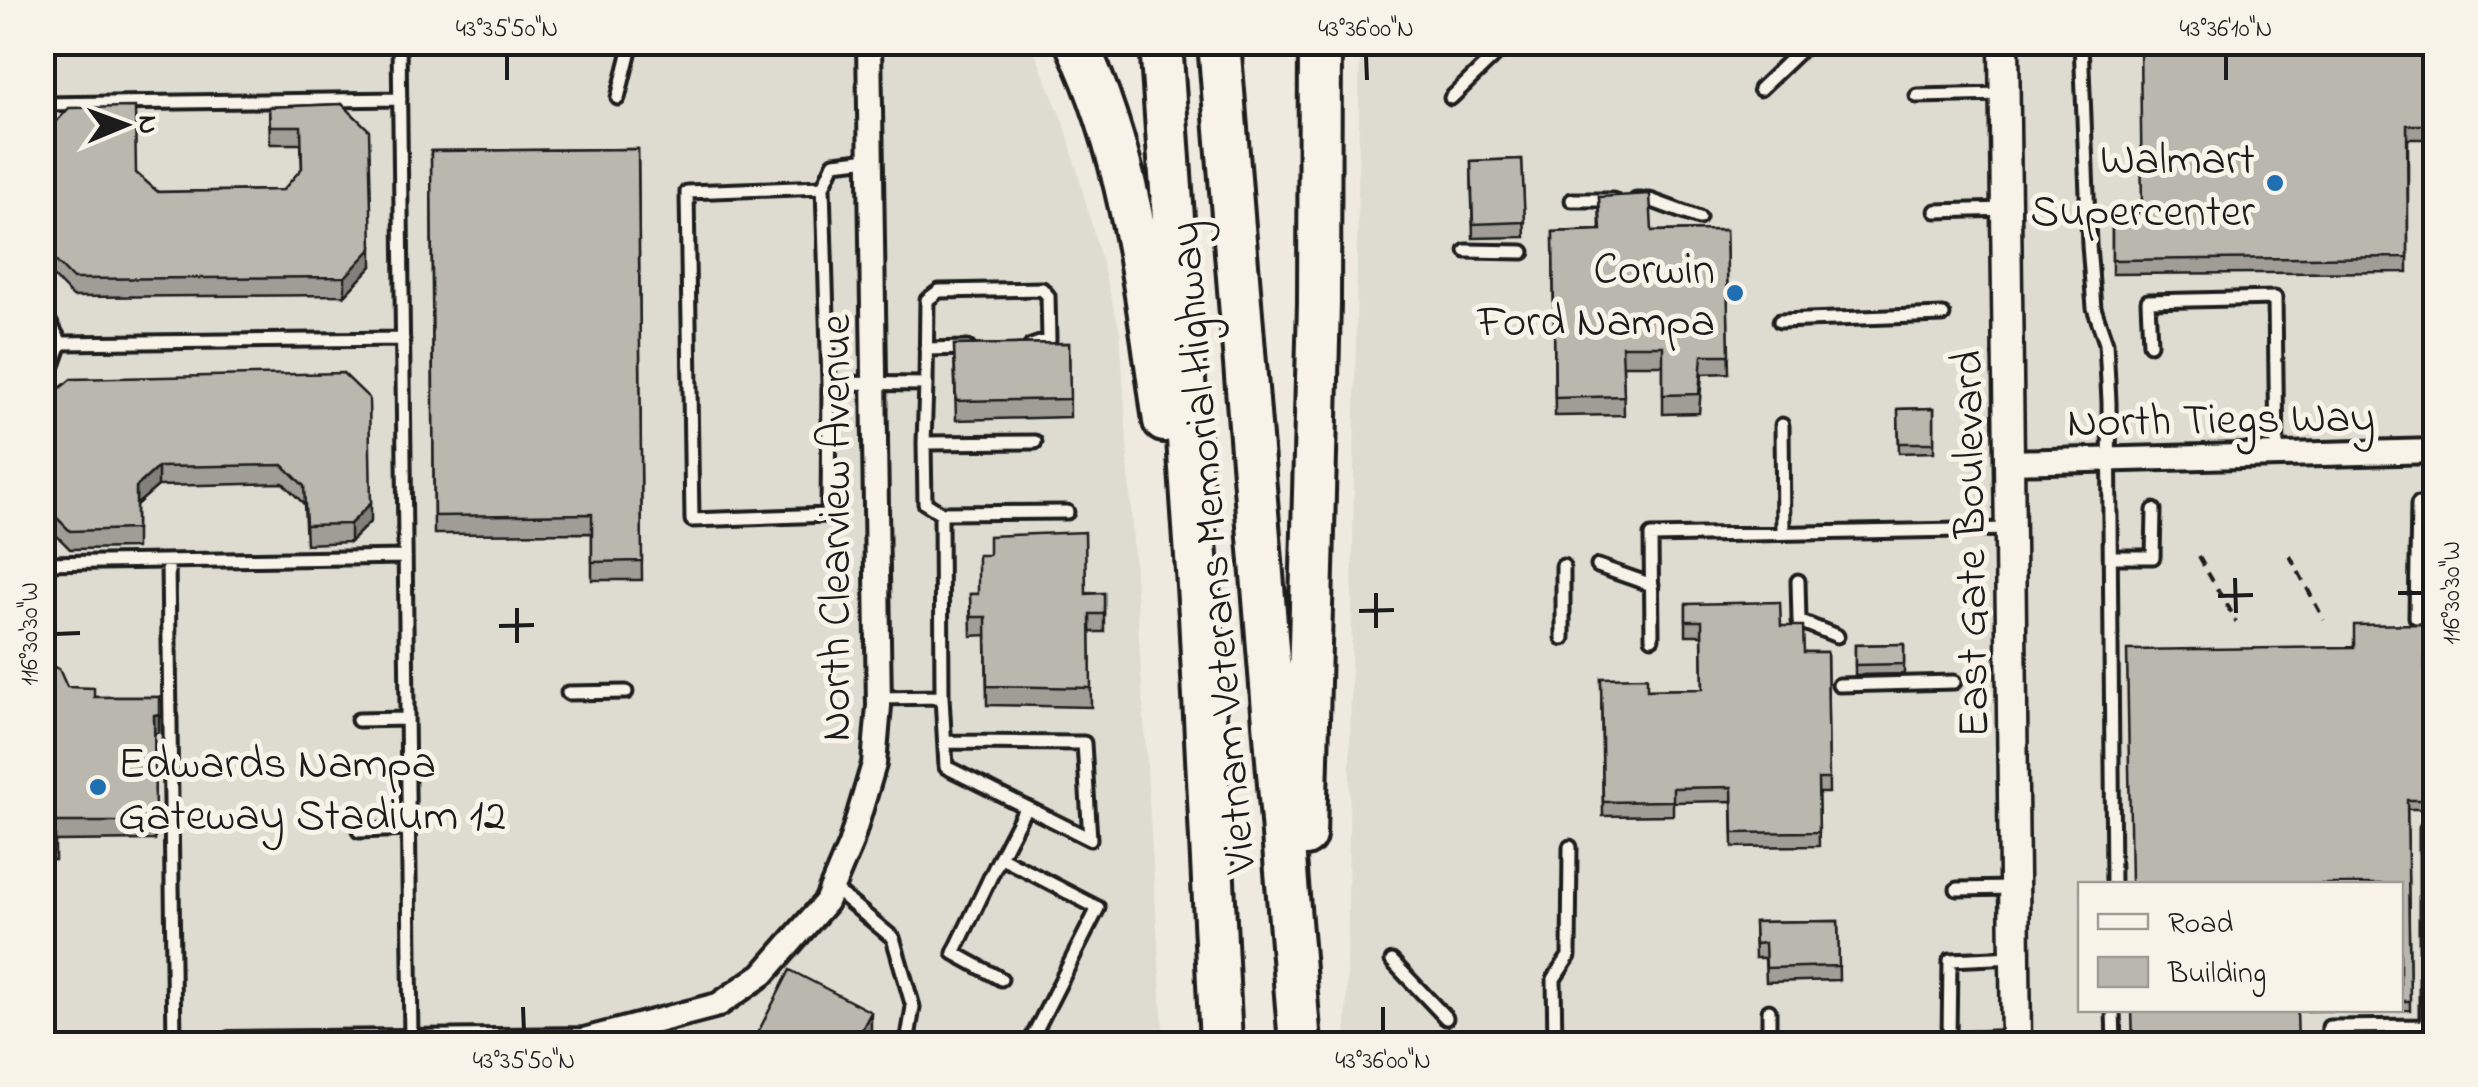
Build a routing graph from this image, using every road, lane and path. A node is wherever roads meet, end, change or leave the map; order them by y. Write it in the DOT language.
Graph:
graph roads {
  1 [pos="399,42"];
  2 [pos="632,42"];
  3 [pos="868,42"];
  4 [pos="1076,42"];
  5 [pos="1161,42"];
  6 [pos="1219,42"];
  7 [pos="1320,42"];
  8 [pos="1509,42"];
  9 [pos="1808,42"];
  10 [pos="2004,42"];
  11 [pos="2081,42"];
  12 [pos="1760,88"];
  13 [pos="2005,94"];
  14 [pos="1917,96"];
  15 [pos="618,98"];
  16 [pos="1450,98"];
  17 [pos="400,99"];
  18 [pos="42,104"];
  19 [pos="870,160"];
  20 [pos="823,187"];
  21 [pos="1572,200"];
  22 [pos="2006,208"];
  23 [pos="1936,210"];
  24 [pos="1699,218"];
  25 [pos="1466,251"];
  26 [pos="1523,252"];
  27 [pos="42,309"];
  28 [pos="1943,315"];
  29 [pos="1780,320"];
  30 [pos="403,339"];
  31 [pos="61,343"];
  32 [pos="2150,344"];
  33 [pos="1023,346"];
  34 [pos="984,347"];
  35 [pos="926,349"];
  36 [pos="42,372"];
  37 [pos="829,383"];
  38 [pos="874,383"];
  39 [pos="926,384"];
  40 [pos="1782,425"];
  41 [pos="1034,442"];
  42 [pos="924,443"];
  43 [pos="2436,451"];
  44 [pos="2277,457"];
  45 [pos="2110,460"];
  46 [pos="2009,462"];
  47 [pos="2418,504"];
  48 [pos="2154,510"];
  49 [pos="1067,512"];
  50 [pos="941,513"];
  51 [pos="2010,529"];
  52 [pos="1784,532"];
  53 [pos="2290,556"];
  54 [pos="405,557"];
  55 [pos="2112,557"];
  56 [pos="2199,557"];
  57 [pos="168,562"];
  58 [pos="42,563"];
  59 [pos="1563,566"];
  60 [pos="1598,566"];
  61 [pos="1798,581"];
  62 [pos="1652,585"];
  63 [pos="1200,615"];
  64 [pos="2436,616"];
  65 [pos="2324,620"];
  66 [pos="2236,622"];
  67 [pos="1837,636"];
  68 [pos="1563,638"];
  69 [pos="1652,638"];
  70 [pos="1954,682"];
  71 [pos="1839,685"];
  72 [pos="626,692"];
  73 [pos="568,693"];
  74 [pos="942,697"];
  75 [pos="879,698"];
  76 [pos="407,719"];
  77 [pos="358,720"];
  78 [pos="944,742"];
  79 [pos="1026,807"];
  80 [pos="2436,817"];
  81 [pos="408,830"];
  82 [pos="360,832"];
  83 [pos="1570,848"];
  84 [pos="1000,857"];
  85 [pos="2113,882"];
  86 [pos="832,887"];
  87 [pos="2014,888"];
  88 [pos="1957,889"];
  89 [pos="2015,957"];
  90 [pos="1392,961"];
  91 [pos="1001,979"];
  92 [pos="1768,1011"];
  93 [pos="2113,1012"];
  94 [pos="1446,1018"];
  95 [pos="2427,1026"];
  96 [pos="412,1041"];
  97 [pos="2016,1041"];
  98 [pos="174,1044"];
  99 [pos="230,1044"];
  100 [pos="907,1044"];
  101 [pos="1029,1044"];
  102 [pos="1222,1044"];
  103 [pos="1300,1044"];
  104 [pos="1555,1044"];
  105 [pos="1768,1044"];
  106 [pos="2114,1044"];
  107 [pos="2328,1044"];
  108 [pos="2427,1044"];
  1 -- 17 [label="lane"];
  2 -- 15 [label="lane"];
  3 -- 19 [label="street, North Clearview Avenue"];
  4 -- 63 [label="highway"];
  5 -- 63 [label="highway, Vietnam Veterans Memorial Highway"];
  6 -- 103 [label="highway, Vietnam Veterans Memorial Highway"];
  7 -- 103 [label="highway"];
  8 -- 16 [label="lane"];
  9 -- 12 [label="lane"];
  10 -- 13 [label="street, East Gate Boulevard"];
  11 -- 45 [label="lane"];
  13 -- 14 [label="lane"];
  13 -- 22 [label="street, East Gate Boulevard"];
  17 -- 18 [label="lane"];
  17 -- 30 [label="lane"];
  19 -- 20 [label="lane"];
  19 -- 38 [label="street, North Clearview Avenue"];
  20 -- 37 [label="lane"];
  20 -- 37 [label="lane"];
  21 -- 24 [label="lane"];
  22 -- 23 [label="lane"];
  22 -- 46 [label="street, East Gate Boulevard"];
  25 -- 26 [label="lane"];
  27 -- 31 [label="lane"];
  28 -- 29 [label="lane"];
  30 -- 31 [label="lane"];
  30 -- 54 [label="lane"];
  31 -- 36 [label="lane"];
  32 -- 44 [label="lane"];
  33 -- 35 [label="lane"];
  34 -- 35 [label="lane"];
  35 -- 39 [label="lane"];
  37 -- 38 [label="lane"];
  38 -- 39 [label="lane"];
  38 -- 75 [label="street, North Clearview Avenue"];
  39 -- 42 [label="lane"];
  40 -- 52 [label="lane"];
  41 -- 42 [label="lane"];
  42 -- 50 [label="lane"];
  43 -- 44 [label="street, North Tiegs Way"];
  44 -- 45 [label="street, North Tiegs Way"];
  45 -- 46 [label="street, North Tiegs Way"];
  45 -- 55 [label="lane"];
  46 -- 51 [label="street, East Gate Boulevard"];
  47 -- 64 [label="lane"];
  48 -- 55 [label="lane"];
  49 -- 50 [label="lane"];
  50 -- 74 [label="lane"];
  51 -- 52 [label="lane"];
  51 -- 87 [label="street, East Gate Boulevard"];
  52 -- 62 [label="lane"];
  53 -- 65 [label="path"];
  54 -- 57 [label="lane"];
  54 -- 76 [label="lane"];
  55 -- 85 [label="lane"];
  56 -- 66 [label="path"];
  57 -- 58 [label="lane"];
  57 -- 98 [label="lane"];
  59 -- 68 [label="lane"];
  60 -- 62 [label="lane"];
  61 -- 67 [label="lane"];
  62 -- 69 [label="lane"];
  63 -- 102 [label="highway, Vietnam Veterans Memorial Highway"];
  70 -- 71 [label="lane"];
  72 -- 73 [label="lane"];
  74 -- 75 [label="lane"];
  74 -- 78 [label="lane"];
  75 -- 86 [label="street, North Clearview Avenue"];
  76 -- 77 [label="lane"];
  76 -- 81 [label="lane"];
  78 -- 79 [label="lane"];
  78 -- 79 [label="lane"];
  79 -- 84 [label="lane"];
  80 -- 95 [label="lane"];
  81 -- 82 [label="lane"];
  81 -- 96 [label="lane"];
  83 -- 104 [label="lane"];
  84 -- 91 [label="lane"];
  84 -- 101 [label="lane"];
  86 -- 96 [label="street, North Clearview Avenue"];
  86 -- 100 [label="lane"];
  87 -- 88 [label="lane"];
  87 -- 89 [label="street, East Gate Boulevard"];
  89 -- 97 [label="street, East Gate Boulevard"];
  89 -- 97 [label="lane"];
  90 -- 94 [label="lane"];
  92 -- 105 [label="lane"];
  93 -- 106 [label="lane"];
  95 -- 107 [label="lane"];
  95 -- 108 [label="lane"];
  96 -- 99 [label="street, North Clearview Avenue"];
}
